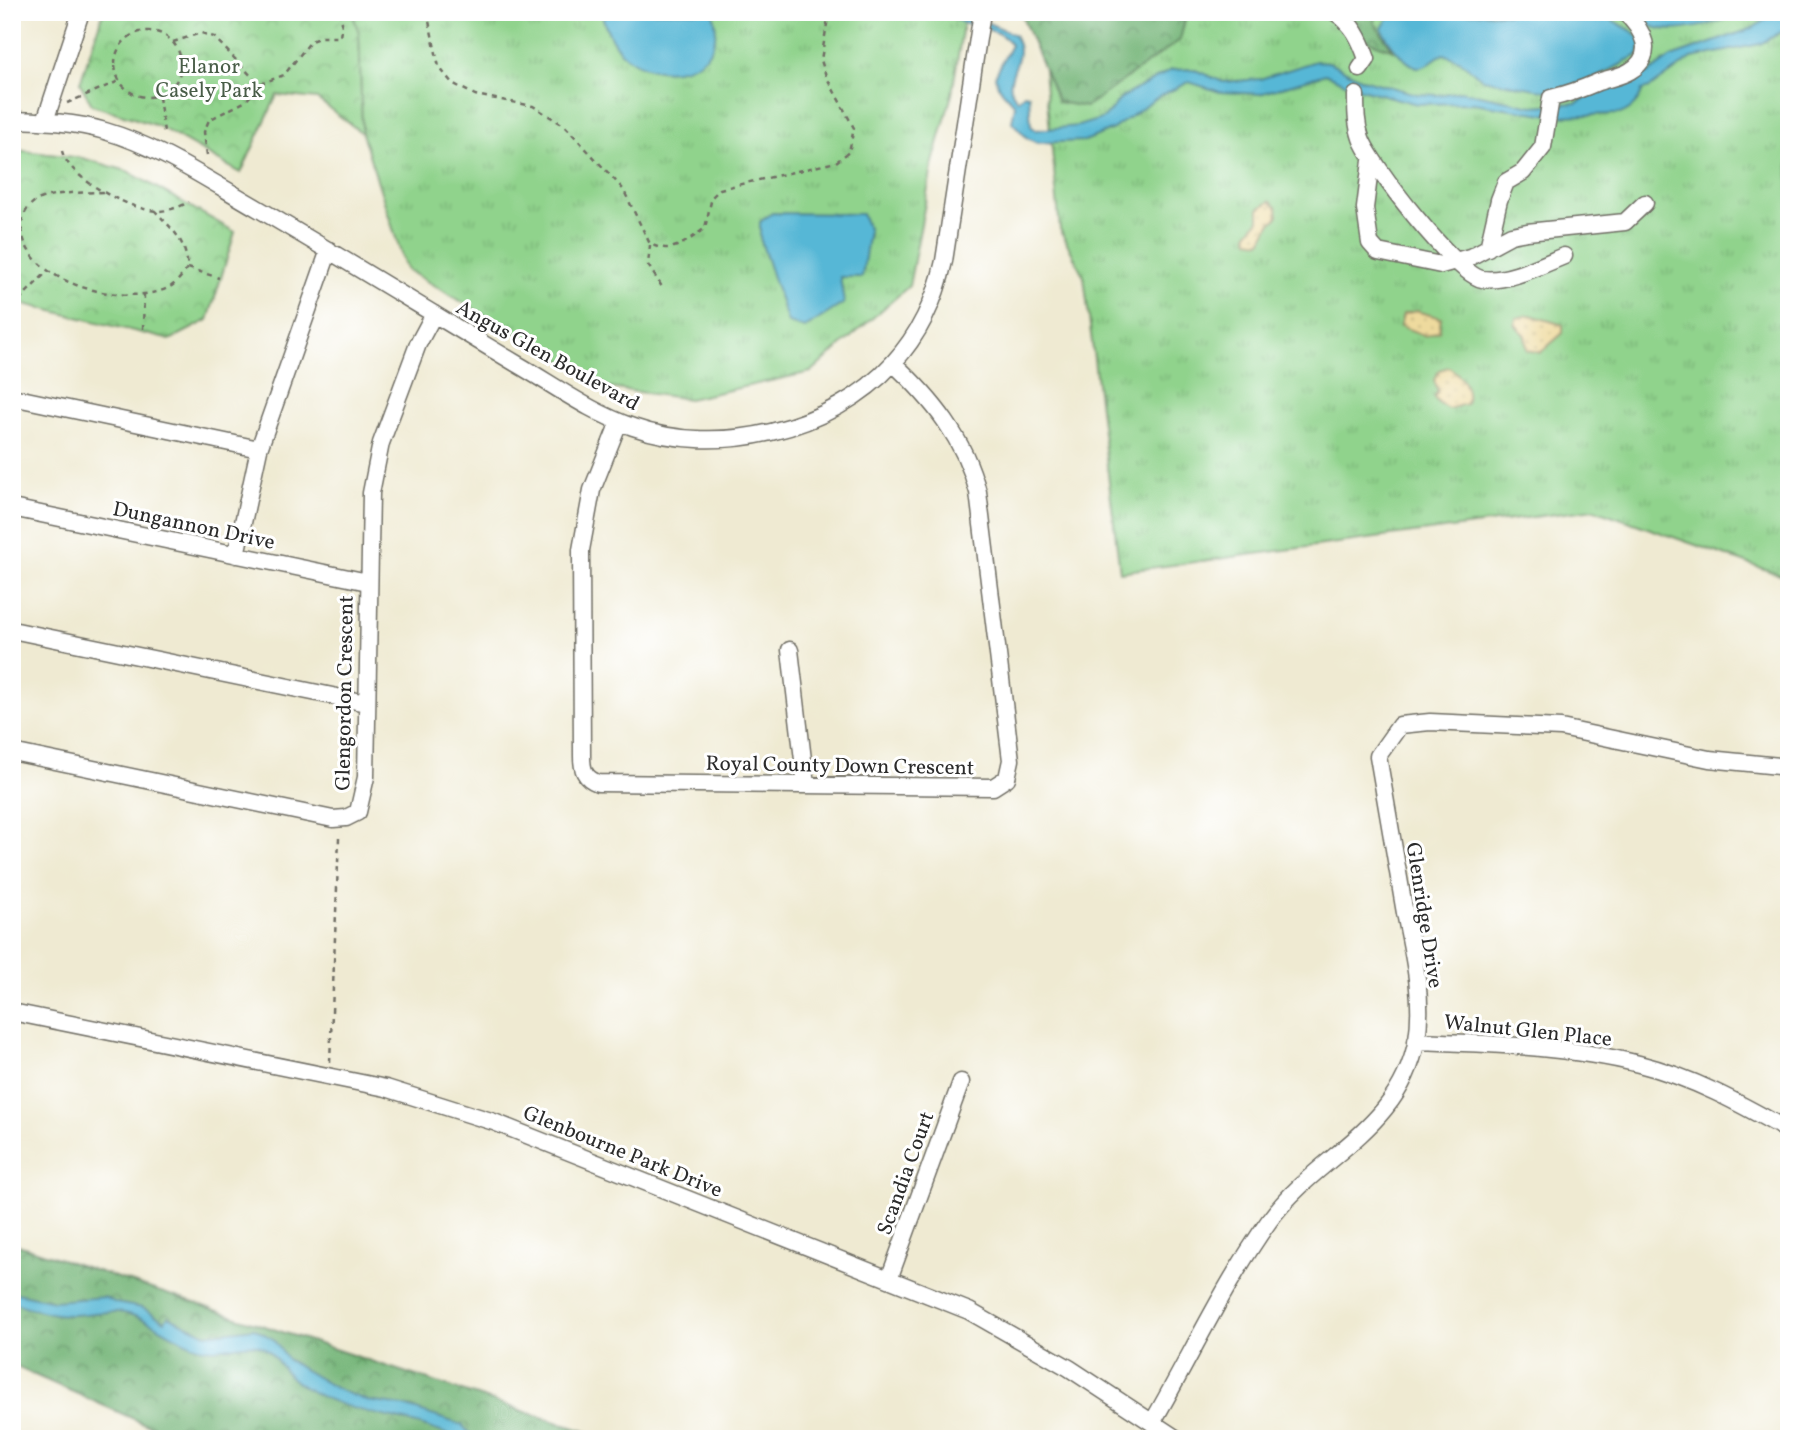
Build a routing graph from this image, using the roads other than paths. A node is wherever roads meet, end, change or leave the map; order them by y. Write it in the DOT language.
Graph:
graph roads {
  1 [pos="81,12"];
  2 [pos="982,12"];
  3 [pos="1335,12"];
  4 [pos="1624,12"];
  5 [pos="1360,69"];
  6 [pos="1356,95"];
  7 [pos="12,120"];
  8 [pos="45,121"];
  9 [pos="1371,161"];
  10 [pos="1645,203"];
  11 [pos="1488,248"];
  12 [pos="329,250"];
  13 [pos="1564,256"];
  14 [pos="1454,262"];
  15 [pos="434,314"];
  16 [pos="893,363"];
  17 [pos="12,397"];
  18 [pos="619,422"];
  19 [pos="259,449"];
  20 [pos="12,508"];
  21 [pos="236,555"];
  22 [pos="368,582"];
  23 [pos="12,630"];
  24 [pos="790,650"];
  25 [pos="366,703"];
  26 [pos="12,752"];
  27 [pos="1789,767"];
  28 [pos="806,785"];
  29 [pos="12,1012"];
  30 [pos="1416,1041"];
  31 [pos="961,1082"];
  32 [pos="1789,1131"];
  33 [pos="889,1279"];
  34 [pos="1152,1423"];
  35 [pos="1177,1439"];
  1 -- 8 [label="street"];
  2 -- 16 [label="street, Angus Glen Boulevard"];
  3 -- 5 [label="street"];
  4 -- 11 [label="street"];
  6 -- 9 [label="street"];
  7 -- 8 [label="street, Angus Glen Boulevard"];
  8 -- 12 [label="street, Angus Glen Boulevard"];
  9 -- 14 [label="street"];
  9 -- 14 [label="street"];
  10 -- 11 [label="street"];
  11 -- 14 [label="street"];
  12 -- 15 [label="street, Angus Glen Boulevard"];
  12 -- 19 [label="street"];
  13 -- 14 [label="street"];
  15 -- 18 [label="street, Angus Glen Boulevard"];
  15 -- 22 [label="street, Glengordon Crescent"];
  16 -- 18 [label="street, Angus Glen Boulevard"];
  16 -- 28 [label="street, Royal County Down Crescent"];
  17 -- 19 [label="street"];
  18 -- 28 [label="street, Royal County Down Crescent"];
  19 -- 21 [label="street"];
  20 -- 21 [label="street, Dungannon Drive"];
  21 -- 22 [label="street, Dungannon Drive"];
  22 -- 25 [label="street, Glengordon Crescent"];
  23 -- 25 [label="street"];
  24 -- 28 [label="street"];
  25 -- 26 [label="street, Glengordon Crescent"];
  27 -- 30 [label="street, Glenridge Drive"];
  29 -- 33 [label="street, Glenbourne Park Drive"];
  30 -- 32 [label="street, Walnut Glen Place"];
  30 -- 34 [label="street, Glenridge Drive"];
  31 -- 33 [label="street, Scandia Court"];
  33 -- 34 [label="street, Glenbourne Park Drive"];
  34 -- 35 [label="street, Glenbourne Park Drive"];
}
